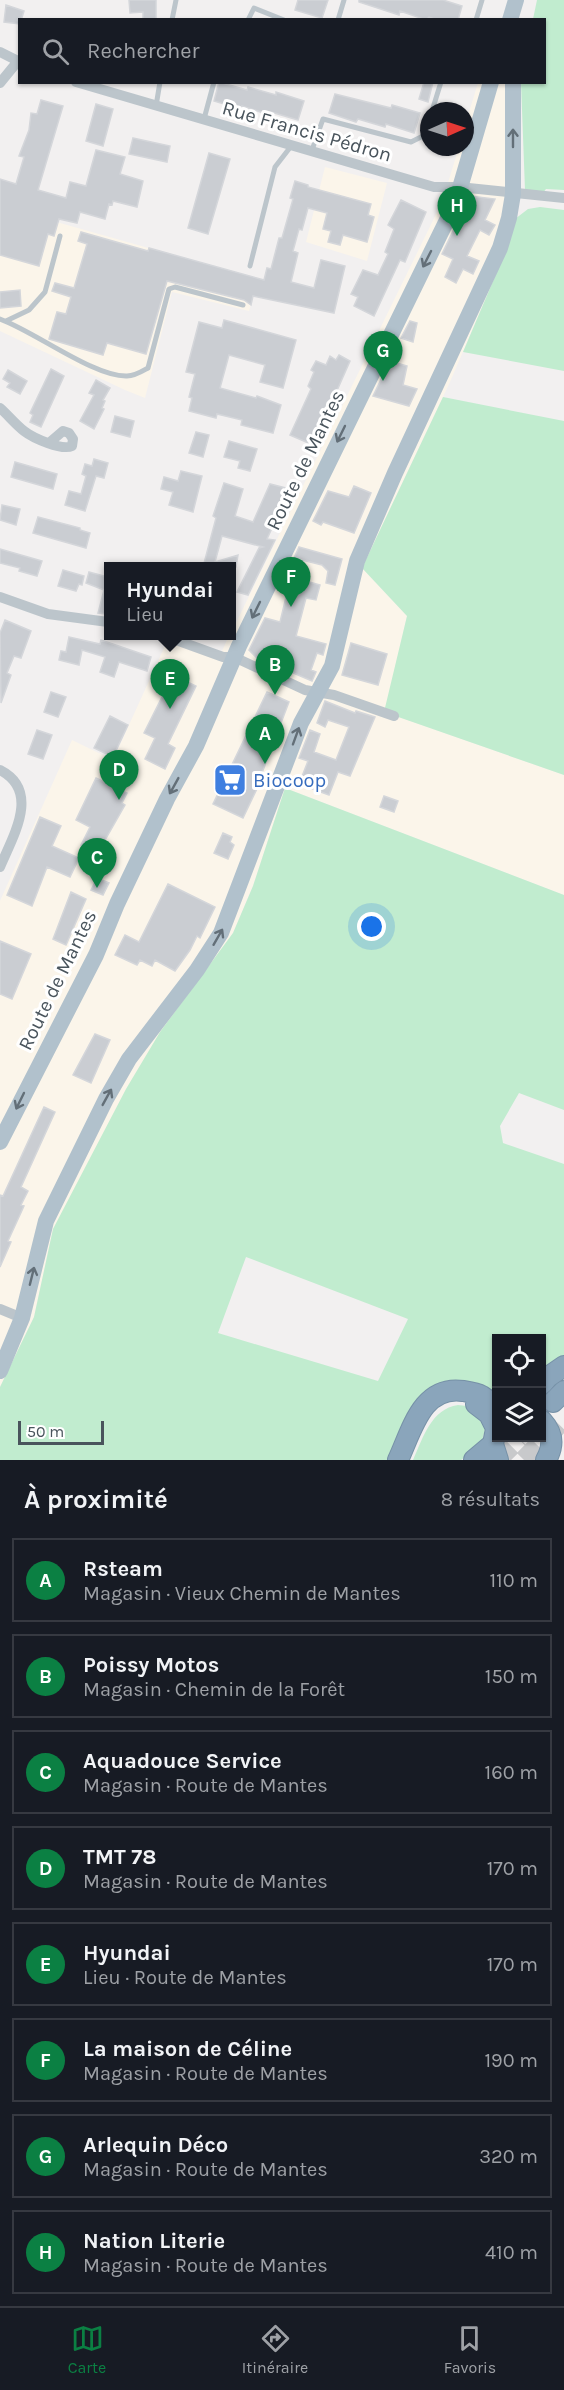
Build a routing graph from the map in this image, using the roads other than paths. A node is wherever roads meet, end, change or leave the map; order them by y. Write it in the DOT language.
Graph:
graph roads {
  1 [pos="176,0"];
  2 [pos="344,0"];
  3 [pos="482,0"];
  4 [pos="516,0"];
  5 [pos="528,0"];
  6 [pos="172,18"];
  7 [pos="249,18"];
  8 [pos="280,18"];
  9 [pos="339,18"];
  10 [pos="477,18"];
  11 [pos="511,18"];
  12 [pos="523,18"];
  13 [pos="0,52"];
  14 [pos="18,61"];
  15 [pos="18,63"];
  16 [pos="0,83"];
  17 [pos="83,84"];
  18 [pos="160,84"];
  19 [pos="213,84"];
  20 [pos="440,84"];
  21 [pos="490,84"];
  22 [pos="513,84"];
  23 [pos="435,102"];
  24 [pos="156,106"];
  25 [pos="204,119"];
  26 [pos="420,138"];
  27 [pos="292,145"];
  28 [pos="312,150"];
  29 [pos="459,187"];
  30 [pos="513,194"];
  31 [pos="564,198"];
  32 [pos="60,236"];
  33 [pos="250,266"];
  34 [pos="243,305"];
  35 [pos="3,320"];
  36 [pos="0,408"];
  37 [pos="49,443"];
  38 [pos="0,597"];
  39 [pos="104,621"];
  40 [pos="176,640"];
  41 [pos="234,657"];
  42 [pos="319,691"];
  43 [pos="394,716"];
  44 [pos="0,770"];
  45 [pos="0,867"];
  46 [pos="0,1142"];
  47 [pos="0,1309"];
  48 [pos="22,1318"];
  49 [pos="564,1366"];
  50 [pos="0,1371"];
  51 [pos="546,1379"];
  52 [pos="492,1405"];
  53 [pos="492,1425"];
  54 [pos="546,1426"];
  55 [pos="494,1442"];
  56 [pos="554,1451"];
  57 [pos="398,1460"];
  58 [pos="407,1460"];
  59 [pos="474,1460"];
  1 -- 6 [label="lane"];
  2 -- 9 [label="lane"];
  3 -- 10 [label="lane"];
  4 -- 11 [label="main road"];
  5 -- 12 [label="main road"];
  7 -- 8 [label="lane"];
  13 -- 14 [label="street"];
  15 -- 16 [label="street"];
  17 -- 24 [label="street, Rue Francis Pédron"];
  18 -- 24 [label="lane"];
  19 -- 25 [label="lane"];
  20 -- 23 [label="lane"];
  21 -- 29 [label="main road, Route de Mantes"];
  30 -- 22 [label="main road, one-way"];
  24 -- 25 [label="street, Rue Francis Pédron"];
  25 -- 27 [label="street, Rue Francis Pédron"];
  26 -- 28 [label="lane"];
  27 -- 28 [label="street, Rue Francis Pédron"];
  27 -- 33 [label="lane"];
  28 -- 29 [label="street, Rue Francis Pédron"];
  29 -- 30 [label="street, Rue Francis Pédron"];
  29 -- 41 [label="main road, Route de Mantes, one-way"];
  30 -- 31 [label="street, Rue Francis Pédron"];
  30 -- 42 [label="main road"];
  32 -- 35 [label="lane"];
  34 -- 35 [label="lane"];
  36 -- 37 [label="street"];
  38 -- 39 [label="street"];
  40 -- 41 [label="street"];
  41 -- 42 [label="street"];
  41 -- 46 [label="main road, Route de Mantes, one-way"];
  42 -- 43 [label="street"];
  48 -- 42 [label="main road, one-way"];
  44 -- 45 [label="street"];
  47 -- 48 [label="street"];
  48 -- 50 [label="main road"];
  49 -- 51 [label="highway"];
  52 -- 57 [label="highway"];
  53 -- 58 [label="highway"];
  54 -- 56 [label="highway"];
  55 -- 59 [label="highway"];
}
